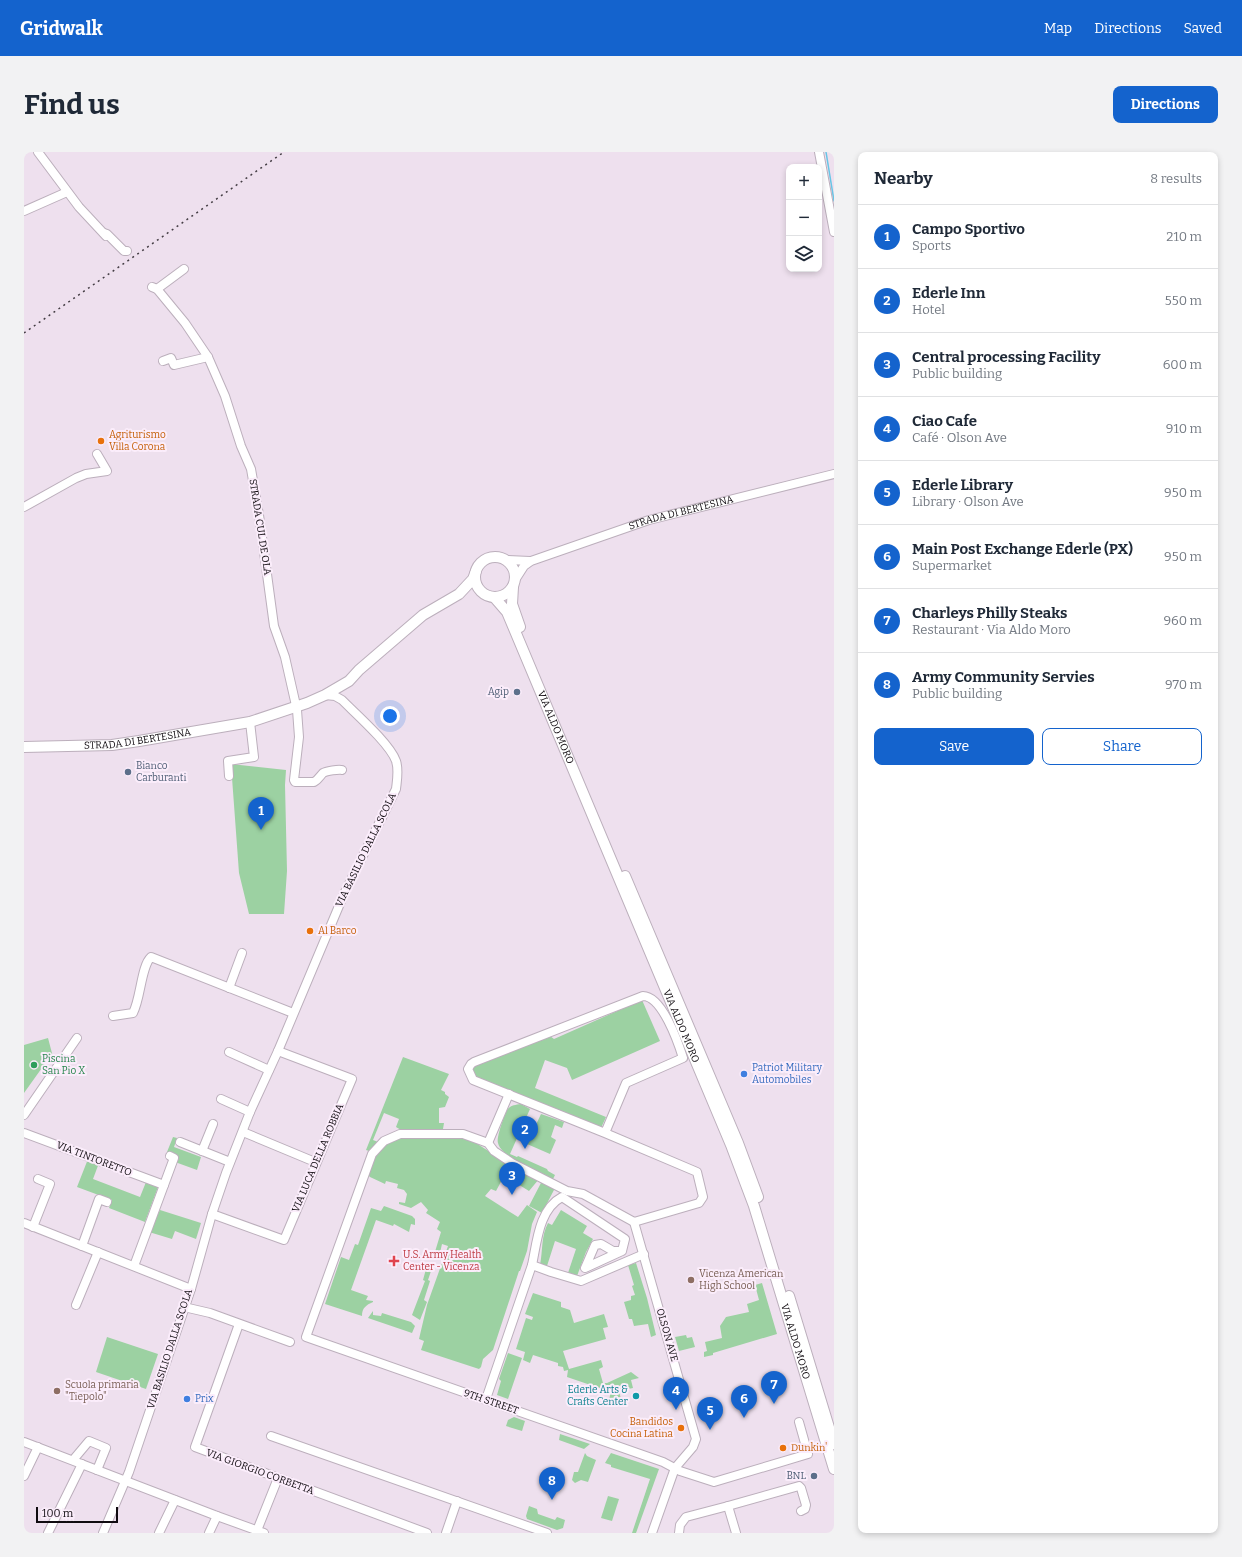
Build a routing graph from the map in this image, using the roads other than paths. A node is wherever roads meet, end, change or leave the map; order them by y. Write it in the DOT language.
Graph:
graph roads {
  1 [pos="38,152"];
  2 [pos="819,152"];
  3 [pos="67,192"];
  4 [pos="24,211"];
  5 [pos="834,232"];
  6 [pos="127,250"];
  7 [pos="184,269"];
  8 [pos="208,357"];
  9 [pos="164,361"];
  10 [pos="97,454"];
  11 [pos="834,474"];
  12 [pos="24,507"];
  13 [pos="505,560"];
  14 [pos="531,561"];
  15 [pos="476,571"];
  16 [pos="514,583"];
  17 [pos="459,594"];
  18 [pos="489,596"];
  19 [pos="337,691"];
  20 [pos="296,705"];
  21 [pos="250,722"];
  22 [pos="24,747"];
  23 [pos="342,770"];
  24 [pos="229,776"];
  25 [pos="242,953"];
  26 [pos="229,988"];
  27 [pos="293,1013"];
  28 [pos="113,1016"];
  29 [pos="77,1038"];
  30 [pos="278,1051"];
  31 [pos="229,1052"];
  32 [pos="269,1070"];
  33 [pos="509,1094"];
  34 [pos="221,1099"];
  35 [pos="250,1112"];
  36 [pos="24,1115"];
  37 [pos="213,1124"];
  38 [pos="243,1132"];
  39 [pos="24,1133"];
  40 [pos="605,1133"];
  41 [pos="180,1142"];
  42 [pos="488,1143"];
  43 [pos="202,1151"];
  44 [pos="170,1156"];
  45 [pos="230,1162"];
  46 [pos="315,1162"];
  47 [pos="38,1179"];
  48 [pos="164,1186"];
  49 [pos="565,1194"];
  50 [pos="107,1202"];
  51 [pos="212,1214"];
  52 [pos="634,1222"];
  53 [pos="24,1224"];
  54 [pos="33,1227"];
  55 [pos="82,1246"];
  56 [pos="622,1251"];
  57 [pos="98,1252"];
  58 [pos="644,1254"];
  59 [pos="532,1265"];
  60 [pos="134,1266"];
  61 [pos="190,1289"];
  62 [pos="76,1305"];
  63 [pos="184,1307"];
  64 [pos="239,1324"];
  65 [pos="290,1342"];
  66 [pos="486,1399"];
  67 [pos="799,1422"];
  68 [pos="271,1436"];
  69 [pos="24,1442"];
  70 [pos="834,1444"];
  71 [pos="38,1447"];
  72 [pos="73,1460"];
  73 [pos="82,1464"];
  74 [pos="676,1468"];
  75 [pos="834,1469"];
  76 [pos="97,1470"];
  77 [pos="24,1476"];
  78 [pos="278,1478"];
  79 [pos="126,1480"];
  80 [pos="175,1500"];
  81 [pos="457,1501"];
  82 [pos="728,1506"];
  83 [pos="801,1511"];
  84 [pos="217,1516"];
  85 [pos="260,1532"];
  86 [pos="48,1533"];
  87 [pos="103,1533"];
  88 [pos="159,1533"];
  89 [pos="209,1533"];
  90 [pos="427,1533"];
  91 [pos="446,1533"];
  92 [pos="547,1533"];
  93 [pos="652,1533"];
  94 [pos="679,1533"];
  95 [pos="736,1533"];
  1 -- 3 [label="street"];
  2 -- 5 [label="street"];
  3 -- 4 [label="street"];
  3 -- 6 [label="street"];
  7 -- 8 [label="street, STRADA CUL DE OLA"];
  8 -- 9 [label="street"];
  8 -- 20 [label="street, STRADA CUL DE OLA"];
  10 -- 12 [label="street"];
  11 -- 14 [label="street, STRADA DI BERTESINA"];
  13 -- 14 [label="street, STRADA DI BERTESINA"];
  13 -- 15 [label="main road, STRADA DI BERTESINA"];
  13 -- 16 [label="main road"];
  14 -- 16 [label="street"];
  15 -- 17 [label="main road, STRADA DI BERTESINA"];
  15 -- 18 [label="main road"];
  16 -- 18 [label="main road"];
  16 -- 70 [label="main road, VIA ALDO MORO"];
  17 -- 18 [label="main road"];
  17 -- 19 [label="main road, STRADA DI BERTESINA"];
  18 -- 75 [label="main road, VIA ALDO MORO"];
  19 -- 20 [label="main road, STRADA DI BERTESINA"];
  19 -- 20 [label="main road, STRADA DI BERTESINA"];
  19 -- 27 [label="street, VIA BASILIO DALLA SCOLA"];
  20 -- 21 [label="main road, STRADA DI BERTESINA"];
  20 -- 23 [label="street"];
  21 -- 22 [label="main road, STRADA DI BERTESINA"];
  21 -- 24 [label="street"];
  25 -- 26 [label="street"];
  26 -- 27 [label="street"];
  26 -- 28 [label="street"];
  27 -- 30 [label="street, VIA BASILIO DALLA SCOLA"];
  29 -- 36 [label="street"];
  30 -- 32 [label="street, VIA BASILIO DALLA SCOLA"];
  30 -- 46 [label="street, VIA LUCA DELLA ROBBIA"];
  31 -- 32 [label="street"];
  32 -- 35 [label="street, VIA BASILIO DALLA SCOLA"];
  33 -- 40 [label="street"];
  33 -- 40 [label="street"];
  33 -- 42 [label="street"];
  34 -- 35 [label="street"];
  35 -- 38 [label="street, VIA BASILIO DALLA SCOLA"];
  37 -- 43 [label="street"];
  38 -- 45 [label="street, VIA BASILIO DALLA SCOLA"];
  38 -- 46 [label="street"];
  39 -- 48 [label="street, VIA TINTORETTO"];
  40 -- 52 [label="street"];
  41 -- 43 [label="street"];
  42 -- 49 [label="street"];
  42 -- 66 [label="street, 9TH STREET"];
  43 -- 45 [label="street"];
  44 -- 48 [label="street"];
  45 -- 51 [label="street, VIA BASILIO DALLA SCOLA"];
  46 -- 51 [label="street, VIA LUCA DELLA ROBBIA"];
  47 -- 54 [label="street"];
  48 -- 60 [label="street"];
  49 -- 52 [label="street"];
  49 -- 56 [label="street"];
  49 -- 59 [label="street"];
  50 -- 55 [label="street"];
  51 -- 61 [label="street, VIA BASILIO DALLA SCOLA"];
  52 -- 58 [label="street, OLSON AVE"];
  53 -- 54 [label="street"];
  54 -- 55 [label="street"];
  55 -- 57 [label="street"];
  57 -- 60 [label="street"];
  57 -- 62 [label="street"];
  58 -- 59 [label="street"];
  58 -- 74 [label="street, OLSON AVE"];
  59 -- 66 [label="street"];
  60 -- 61 [label="street"];
  61 -- 63 [label="street, VIA BASILIO DALLA SCOLA"];
  63 -- 64 [label="street"];
  63 -- 79 [label="street, VIA BASILIO DALLA SCOLA"];
  64 -- 65 [label="street"];
  64 -- 78 [label="street, VIA GIORGIO CORBETTA"];
  66 -- 74 [label="street, 9TH STREET"];
  67 -- 74 [label="street, 9TH STREET"];
  68 -- 81 [label="street"];
  69 -- 71 [label="street"];
  71 -- 72 [label="street"];
  71 -- 77 [label="street"];
  72 -- 73 [label="street"];
  72 -- 76 [label="street"];
  73 -- 76 [label="street"];
  73 -- 86 [label="street"];
  74 -- 93 [label="street, OLSON AVE"];
  76 -- 79 [label="street"];
  78 -- 85 [label="street"];
  78 -- 90 [label="street, VIA GIORGIO CORBETTA"];
  79 -- 80 [label="street"];
  79 -- 87 [label="street, VIA BASILIO DALLA SCOLA"];
  80 -- 84 [label="street"];
  80 -- 88 [label="street"];
  81 -- 91 [label="street"];
  81 -- 92 [label="street"];
  82 -- 83 [label="street"];
  82 -- 94 [label="street"];
  82 -- 95 [label="street"];
  84 -- 85 [label="street"];
  84 -- 89 [label="street"];
}
